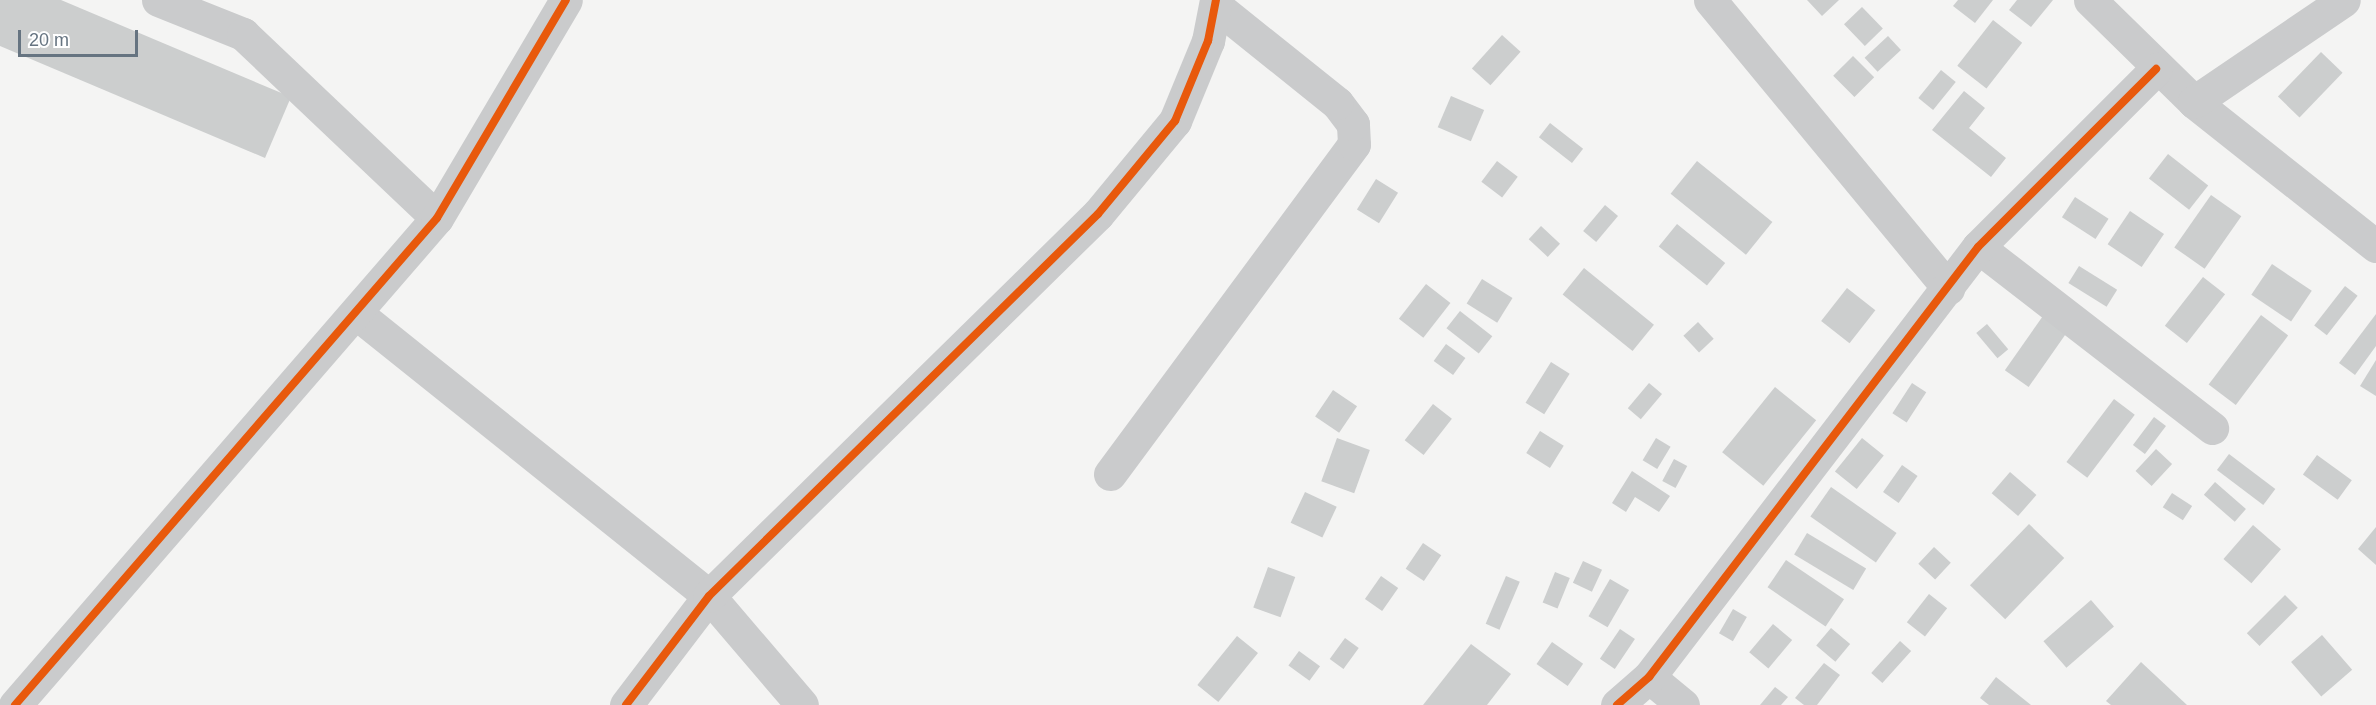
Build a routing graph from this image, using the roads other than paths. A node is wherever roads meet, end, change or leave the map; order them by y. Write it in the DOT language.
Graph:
graph roads {
  1 [pos="158,0"];
  2 [pos="566,0"];
  3 [pos="1710,0"];
  4 [pos="2090,0"];
  5 [pos="2344,0"];
  6 [pos="1217,3"];
  7 [pos="2156,69"];
  8 [pos="2193,102"];
  9 [pos="437,218"];
  10 [pos="2376,246"];
  11 [pos="1978,247"];
  12 [pos="1948,288"];
  13 [pos="356,313"];
  14 [pos="2212,428"];
  15 [pos="1110,474"];
  16 [pos="709,596"];
  17 [pos="1649,677"];
  18 [pos="15,705"];
  19 [pos="626,705"];
  20 [pos="802,705"];
  21 [pos="1617,705"];
  22 [pos="1683,705"];
  1 -- 9 [label="street"];
  2 -- 9 [label="street"];
  3 -- 12 [label="street"];
  4 -- 7 [label="street"];
  5 -- 8 [label="street"];
  6 -- 15 [label="street"];
  6 -- 16 [label="street"];
  7 -- 8 [label="street"];
  7 -- 11 [label="street"];
  8 -- 10 [label="street"];
  9 -- 13 [label="street"];
  11 -- 12 [label="street"];
  11 -- 14 [label="street"];
  12 -- 17 [label="street"];
  13 -- 16 [label="street"];
  13 -- 18 [label="street"];
  16 -- 19 [label="street"];
  16 -- 20 [label="street"];
  17 -- 21 [label="street"];
  17 -- 22 [label="street"];
}
